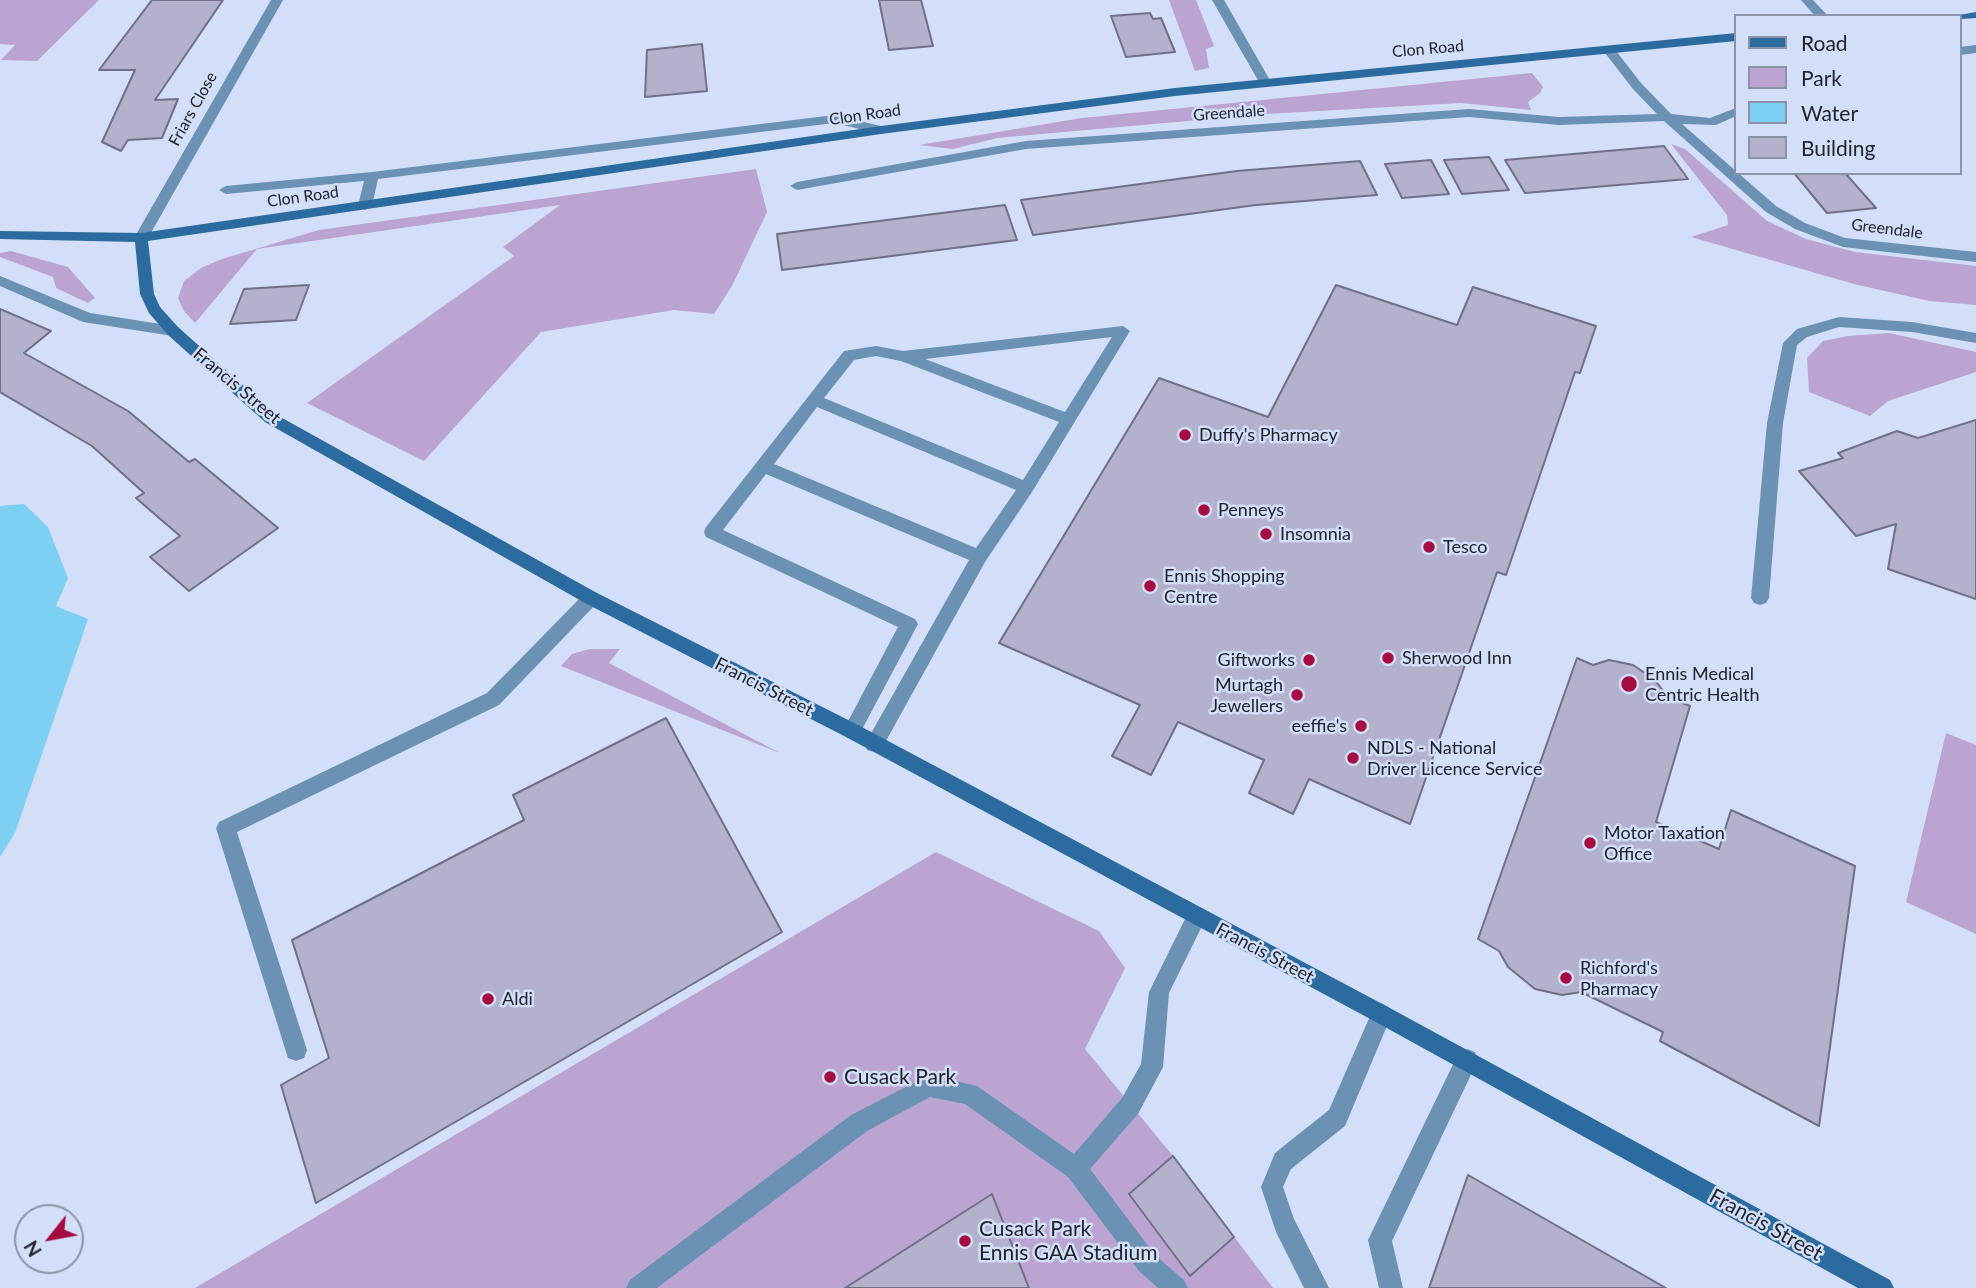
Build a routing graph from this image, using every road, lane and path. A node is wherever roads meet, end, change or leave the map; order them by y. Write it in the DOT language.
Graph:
graph roads {
  1 [pos="277,0"];
  2 [pos="1219,0"];
  3 [pos="1807,0"];
  4 [pos="1820,14"];
  5 [pos="1734,37"];
  6 [pos="1609,50"];
  7 [pos="1265,82"];
  8 [pos="1734,113"];
  9 [pos="1667,117"];
  10 [pos="881,130"];
  11 [pos="372,176"];
  12 [pos="797,186"];
  13 [pos="226,190"];
  14 [pos="365,206"];
  15 [pos="0,234"];
  16 [pos="141,237"];
  17 [pos="1976,257"];
  18 [pos="0,281"];
  19 [pos="173,331"];
  20 [pos="1976,338"];
  21 [pos="903,356"];
  22 [pos="815,400"];
  23 [pos="1069,420"];
  24 [pos="764,466"];
  25 [pos="1026,488"];
  26 [pos="979,556"];
  27 [pos="590,598"];
  28 [pos="1760,598"];
  29 [pos="852,731"];
  30 [pos="874,744"];
  31 [pos="1196,916"];
  32 [pos="1381,1014"];
  33 [pos="296,1050"];
  34 [pos="1467,1060"];
  35 [pos="1076,1169"];
  36 [pos="638,1288"];
  37 [pos="1176,1288"];
  38 [pos="1317,1288"];
  39 [pos="1391,1288"];
  40 [pos="1882,1288"];
  1 -- 16 [label="street, Friars Close"];
  2 -- 7 [label="street"];
  3 -- 4 [label="street"];
  5 -- 6 [label="main road, Clon Road"];
  6 -- 7 [label="main road, Clon Road"];
  6 -- 9 [label="street, Greendale"];
  7 -- 10 [label="main road, Clon Road"];
  8 -- 9 [label="street, Greendale"];
  9 -- 12 [label="street, Greendale"];
  9 -- 17 [label="street, Greendale"];
  10 -- 11 [label="street"];
  10 -- 14 [label="main road, Clon Road"];
  11 -- 13 [label="street"];
  11 -- 14 [label="street"];
  14 -- 16 [label="main road, Clon Road"];
  15 -- 16 [label="main road, Clon Road"];
  16 -- 19 [label="main road, Francis Street"];
  18 -- 19 [label="street"];
  19 -- 27 [label="main road, Francis Street"];
  20 -- 28 [label="street"];
  21 -- 22 [label="street"];
  21 -- 23 [label="street"];
  21 -- 23 [label="street"];
  22 -- 24 [label="street"];
  22 -- 25 [label="street"];
  23 -- 25 [label="street"];
  24 -- 26 [label="street"];
  24 -- 29 [label="street"];
  25 -- 26 [label="street"];
  26 -- 30 [label="street"];
  27 -- 29 [label="main road, Francis Street"];
  27 -- 33 [label="street"];
  29 -- 30 [label="main road, Francis Street"];
  30 -- 31 [label="main road, Francis Street"];
  31 -- 32 [label="main road, Francis Street"];
  31 -- 35 [label="street"];
  32 -- 34 [label="main road, Francis Street"];
  32 -- 38 [label="street"];
  34 -- 39 [label="street"];
  34 -- 40 [label="main road, Francis Street"];
  35 -- 36 [label="street"];
  35 -- 37 [label="street"];
}
